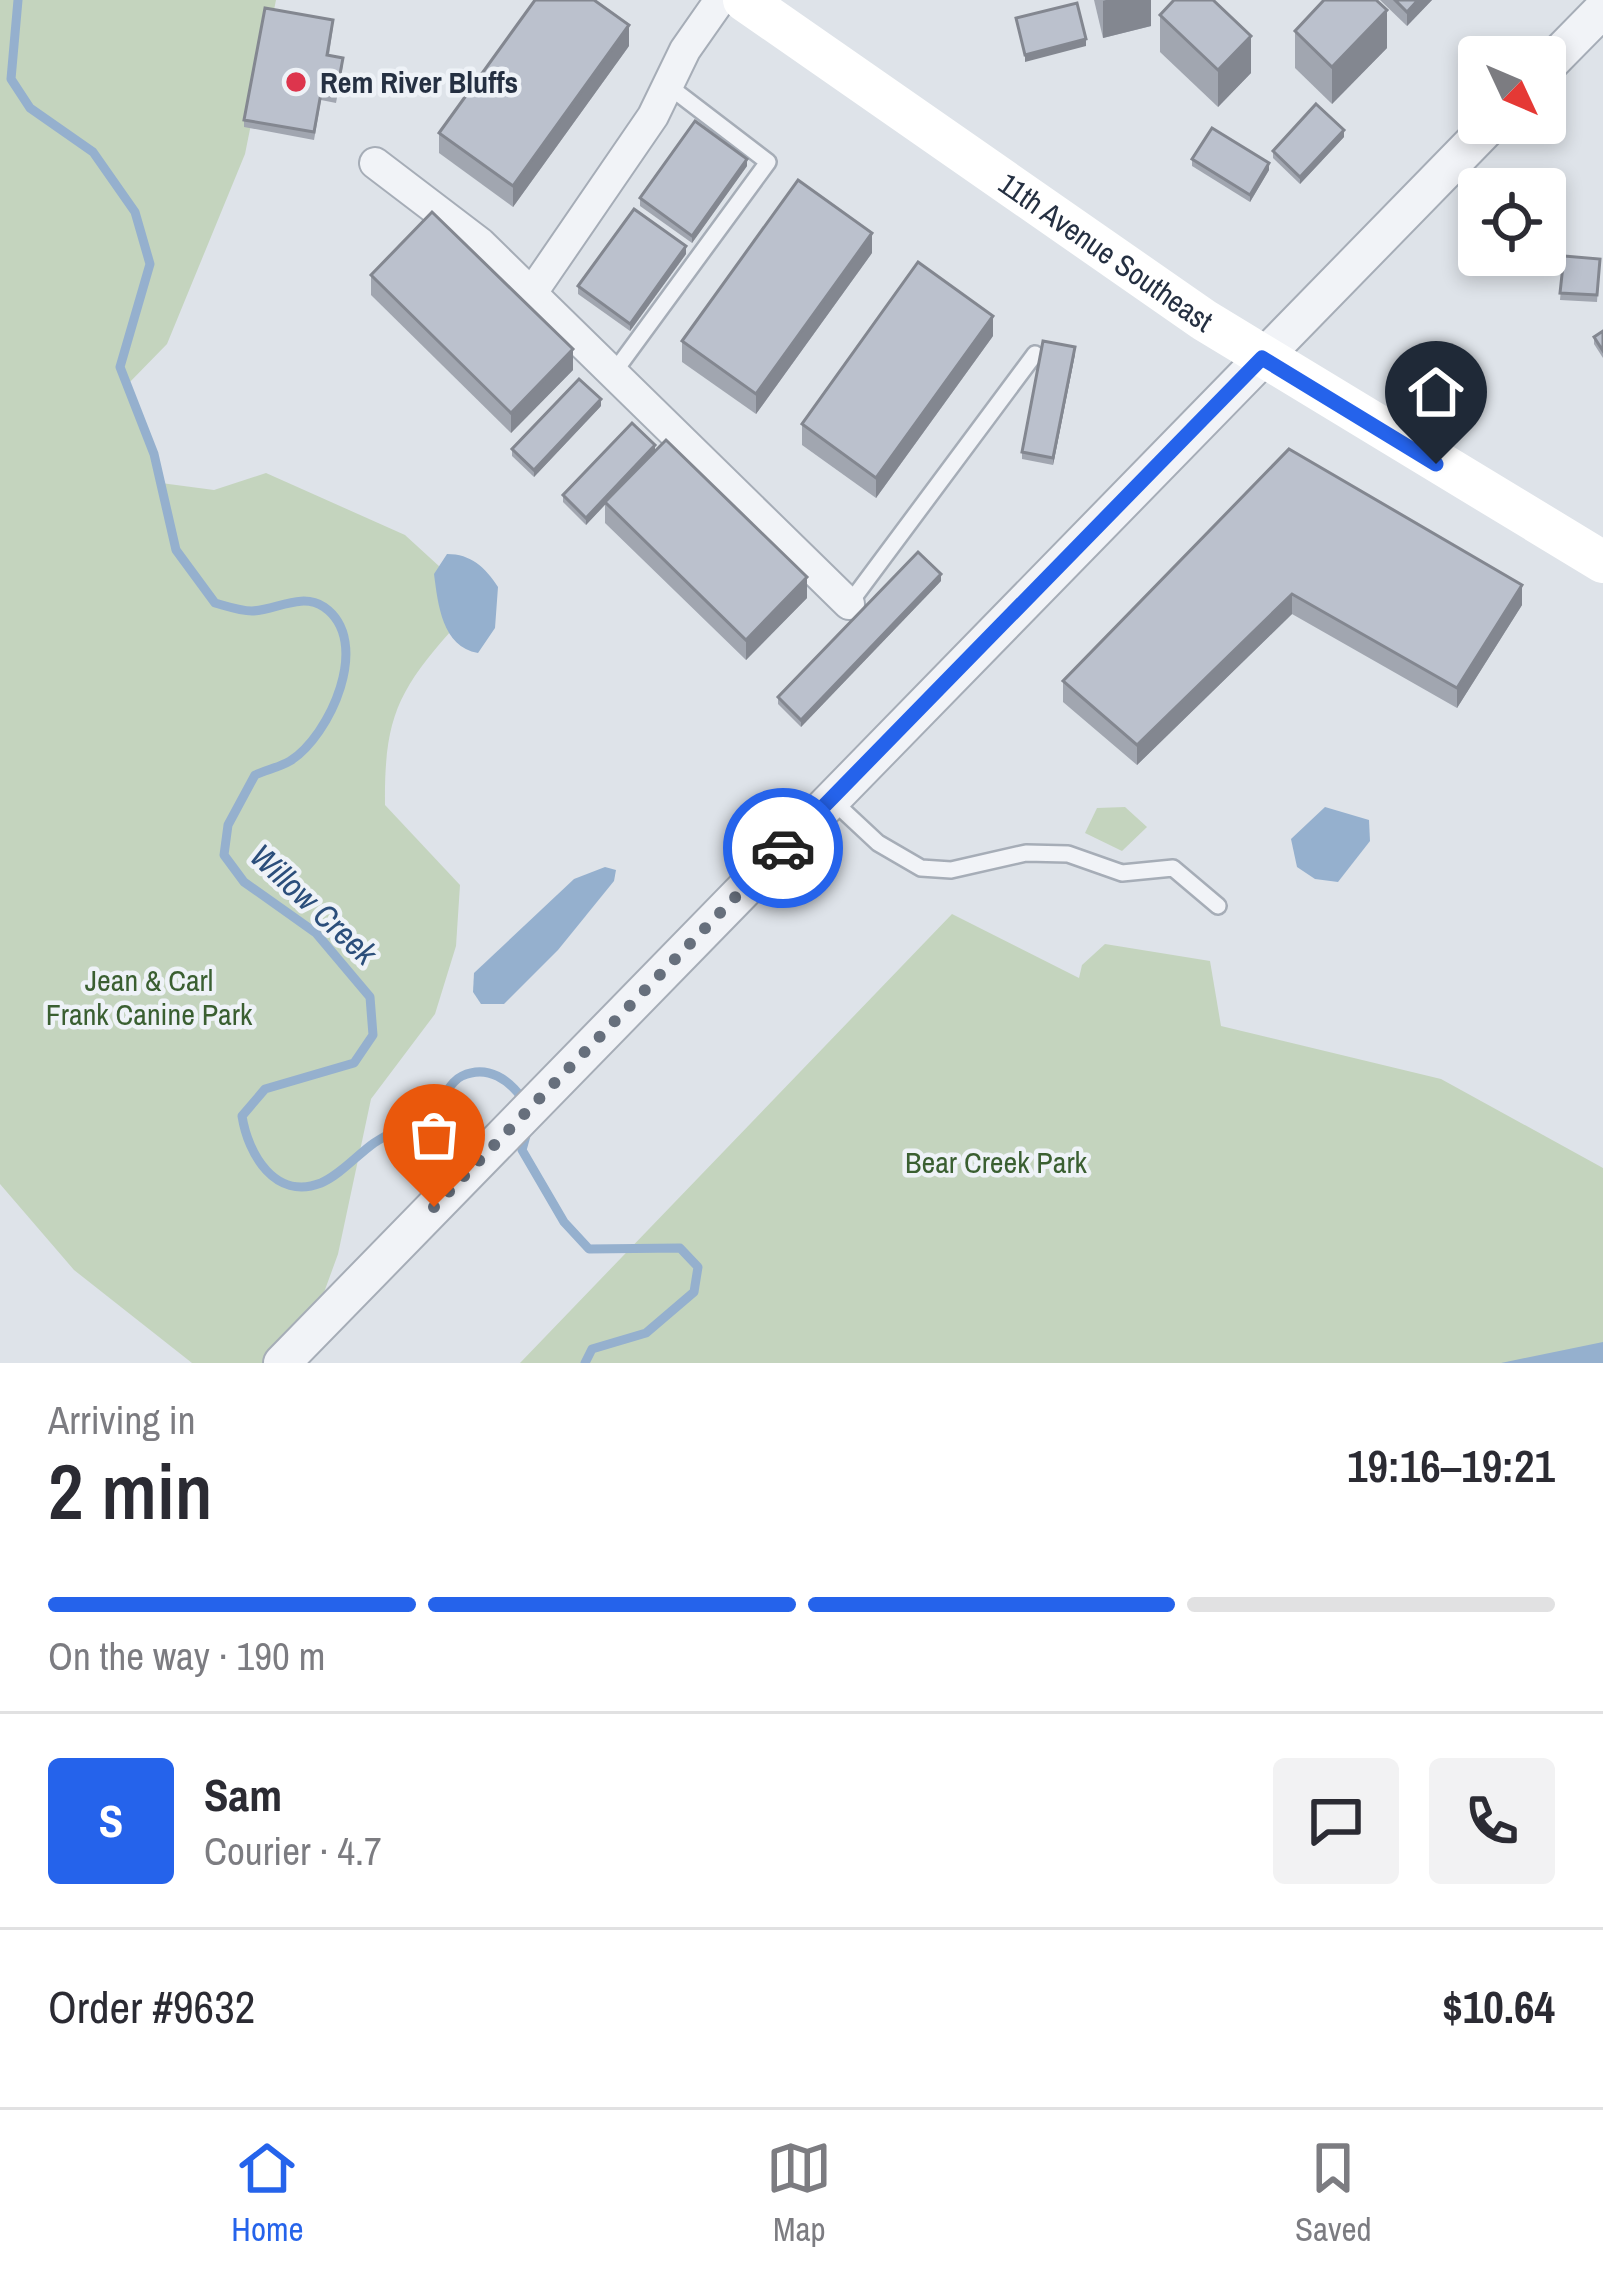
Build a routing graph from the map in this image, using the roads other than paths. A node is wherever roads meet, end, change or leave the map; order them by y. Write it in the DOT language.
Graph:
graph roads {
  1 [pos="720,0"];
  2 [pos="744,0"];
  3 [pos="1603,9"];
  4 [pos="1566,47"];
  5 [pos="666,84"];
  6 [pos="1471,144"];
  7 [pos="375,163"];
  8 [pos="531,294"];
  9 [pos="1035,354"];
  10 [pos="1262,358"];
  11 [pos="612,376"];
  12 [pos="1603,562"];
  13 [pos="850,604"];
  14 [pos="831,799"];
  15 [pos="1218,906"];
  16 [pos="282,1363"];
  1 -- 5 [label="street"];
  2 -- 10 [label="main road, 11th Avenue Southeast"];
  3 -- 4 [label="street"];
  5 -- 8 [label="street"];
  5 -- 11 [label="lane"];
  6 -- 10 [label="street"];
  7 -- 8 [label="street"];
  8 -- 11 [label="street"];
  9 -- 13 [label="lane"];
  10 -- 12 [label="main road, 11th Avenue Southeast"];
  10 -- 14 [label="street"];
  11 -- 13 [label="street"];
  14 -- 15 [label="lane"];
  14 -- 16 [label="street"];
}
